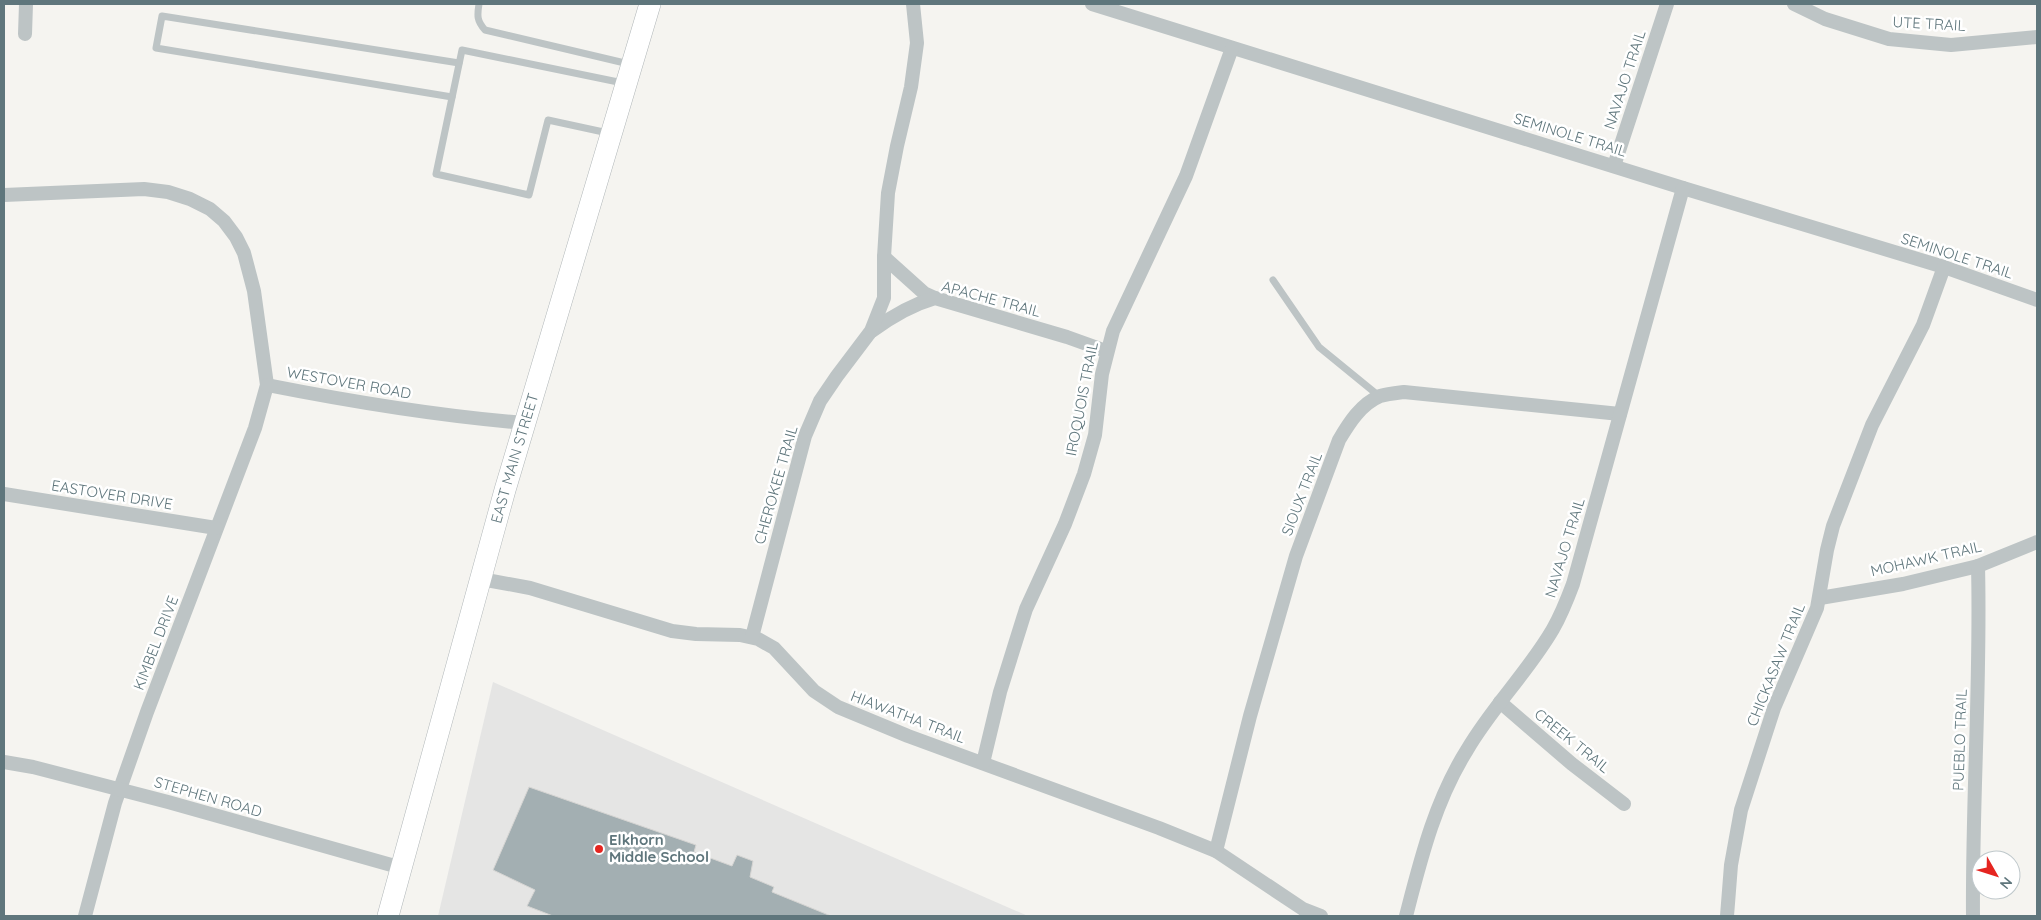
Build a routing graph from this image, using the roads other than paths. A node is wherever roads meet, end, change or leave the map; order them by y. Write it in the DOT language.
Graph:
graph roads {
  1 [pos="26,4"];
  2 [pos="479,4"];
  3 [pos="650,4"];
  4 [pos="914,4"];
  5 [pos="1092,4"];
  6 [pos="1667,4"];
  7 [pos="1794,4"];
  8 [pos="25,34"];
  9 [pos="2037,37"];
  10 [pos="1232,48"];
  11 [pos="459,63"];
  12 [pos="629,74"];
  13 [pos="452,97"];
  14 [pos="611,134"];
  15 [pos="1614,166"];
  16 [pos="1683,188"];
  17 [pos="4,195"];
  18 [pos="884,257"];
  19 [pos="1944,267"];
  20 [pos="1273,280"];
  21 [pos="936,298"];
  22 [pos="2037,300"];
  23 [pos="872,331"];
  24 [pos="1106,352"];
  25 [pos="267,385"];
  26 [pos="1380,396"];
  27 [pos="1620,414"];
  28 [pos="525,423"];
  29 [pos="4,494"];
  30 [pos="216,528"];
  31 [pos="2037,542"];
  32 [pos="1978,566"];
  33 [pos="481,579"];
  34 [pos="1820,598"];
  35 [pos="752,637"];
  36 [pos="1500,702"];
  37 [pos="4,762"];
  38 [pos="983,763"];
  39 [pos="120,790"];
  40 [pos="1624,804"];
  41 [pos="1216,852"];
  42 [pos="402,868"];
  43 [pos="85,916"];
  44 [pos="388,916"];
  45 [pos="1320,916"];
  46 [pos="1406,916"];
  47 [pos="1727,916"];
  48 [pos="1973,916"];
  1 -- 8 [label="street"];
  2 -- 12 [label="lane"];
  3 -- 12 [label="main road, EAST MAIN STREET"];
  4 -- 18 [label="street, CHEROKEE TRAIL"];
  5 -- 10 [label="street, SEMINOLE TRAIL"];
  6 -- 15 [label="street, NAVAJO TRAIL"];
  7 -- 9 [label="street, UTE TRAIL"];
  10 -- 15 [label="street, SEMINOLE TRAIL"];
  10 -- 24 [label="street, IROQUOIS TRAIL"];
  11 -- 12 [label="lane"];
  11 -- 13 [label="lane"];
  11 -- 13 [label="lane"];
  12 -- 14 [label="main road, EAST MAIN STREET"];
  13 -- 14 [label="lane"];
  14 -- 28 [label="main road, EAST MAIN STREET"];
  15 -- 16 [label="street, SEMINOLE TRAIL"];
  16 -- 19 [label="street, SEMINOLE TRAIL"];
  16 -- 27 [label="street, NAVAJO TRAIL"];
  17 -- 25 [label="street, WESTOVER ROAD"];
  18 -- 21 [label="street"];
  18 -- 23 [label="street, CHEROKEE TRAIL"];
  19 -- 22 [label="street, SEMINOLE TRAIL"];
  19 -- 34 [label="street, CHICKASAW TRAIL"];
  20 -- 26 [label="lane"];
  21 -- 23 [label="street, APACHE TRAIL"];
  21 -- 24 [label="street, APACHE TRAIL"];
  23 -- 35 [label="street, CHEROKEE TRAIL"];
  24 -- 38 [label="street, IROQUOIS TRAIL"];
  25 -- 28 [label="street, WESTOVER ROAD"];
  25 -- 30 [label="street, KIMBEL DRIVE"];
  26 -- 27 [label="street, SIOUX TRAIL"];
  26 -- 41 [label="street, SIOUX TRAIL"];
  27 -- 36 [label="street, NAVAJO TRAIL"];
  28 -- 33 [label="main road, EAST MAIN STREET"];
  29 -- 30 [label="street, EASTOVER DRIVE"];
  30 -- 39 [label="street, KIMBEL DRIVE"];
  31 -- 32 [label="street, MOHAWK TRAIL"];
  32 -- 34 [label="street, MOHAWK TRAIL"];
  32 -- 48 [label="street, PUEBLO TRAIL"];
  33 -- 35 [label="street, HIAWATHA TRAIL"];
  33 -- 42 [label="main road, EAST MAIN STREET"];
  34 -- 47 [label="street, CHICKASAW TRAIL"];
  35 -- 38 [label="street, HIAWATHA TRAIL"];
  36 -- 40 [label="street, CREEK TRAIL"];
  36 -- 46 [label="street, NAVAJO TRAIL"];
  37 -- 39 [label="street, STEPHEN ROAD"];
  38 -- 41 [label="street, HIAWATHA TRAIL"];
  39 -- 42 [label="street, STEPHEN ROAD"];
  39 -- 43 [label="street, KIMBEL DRIVE"];
  41 -- 45 [label="street, HIAWATHA TRAIL"];
  42 -- 44 [label="main road, EAST MAIN STREET"];
}
